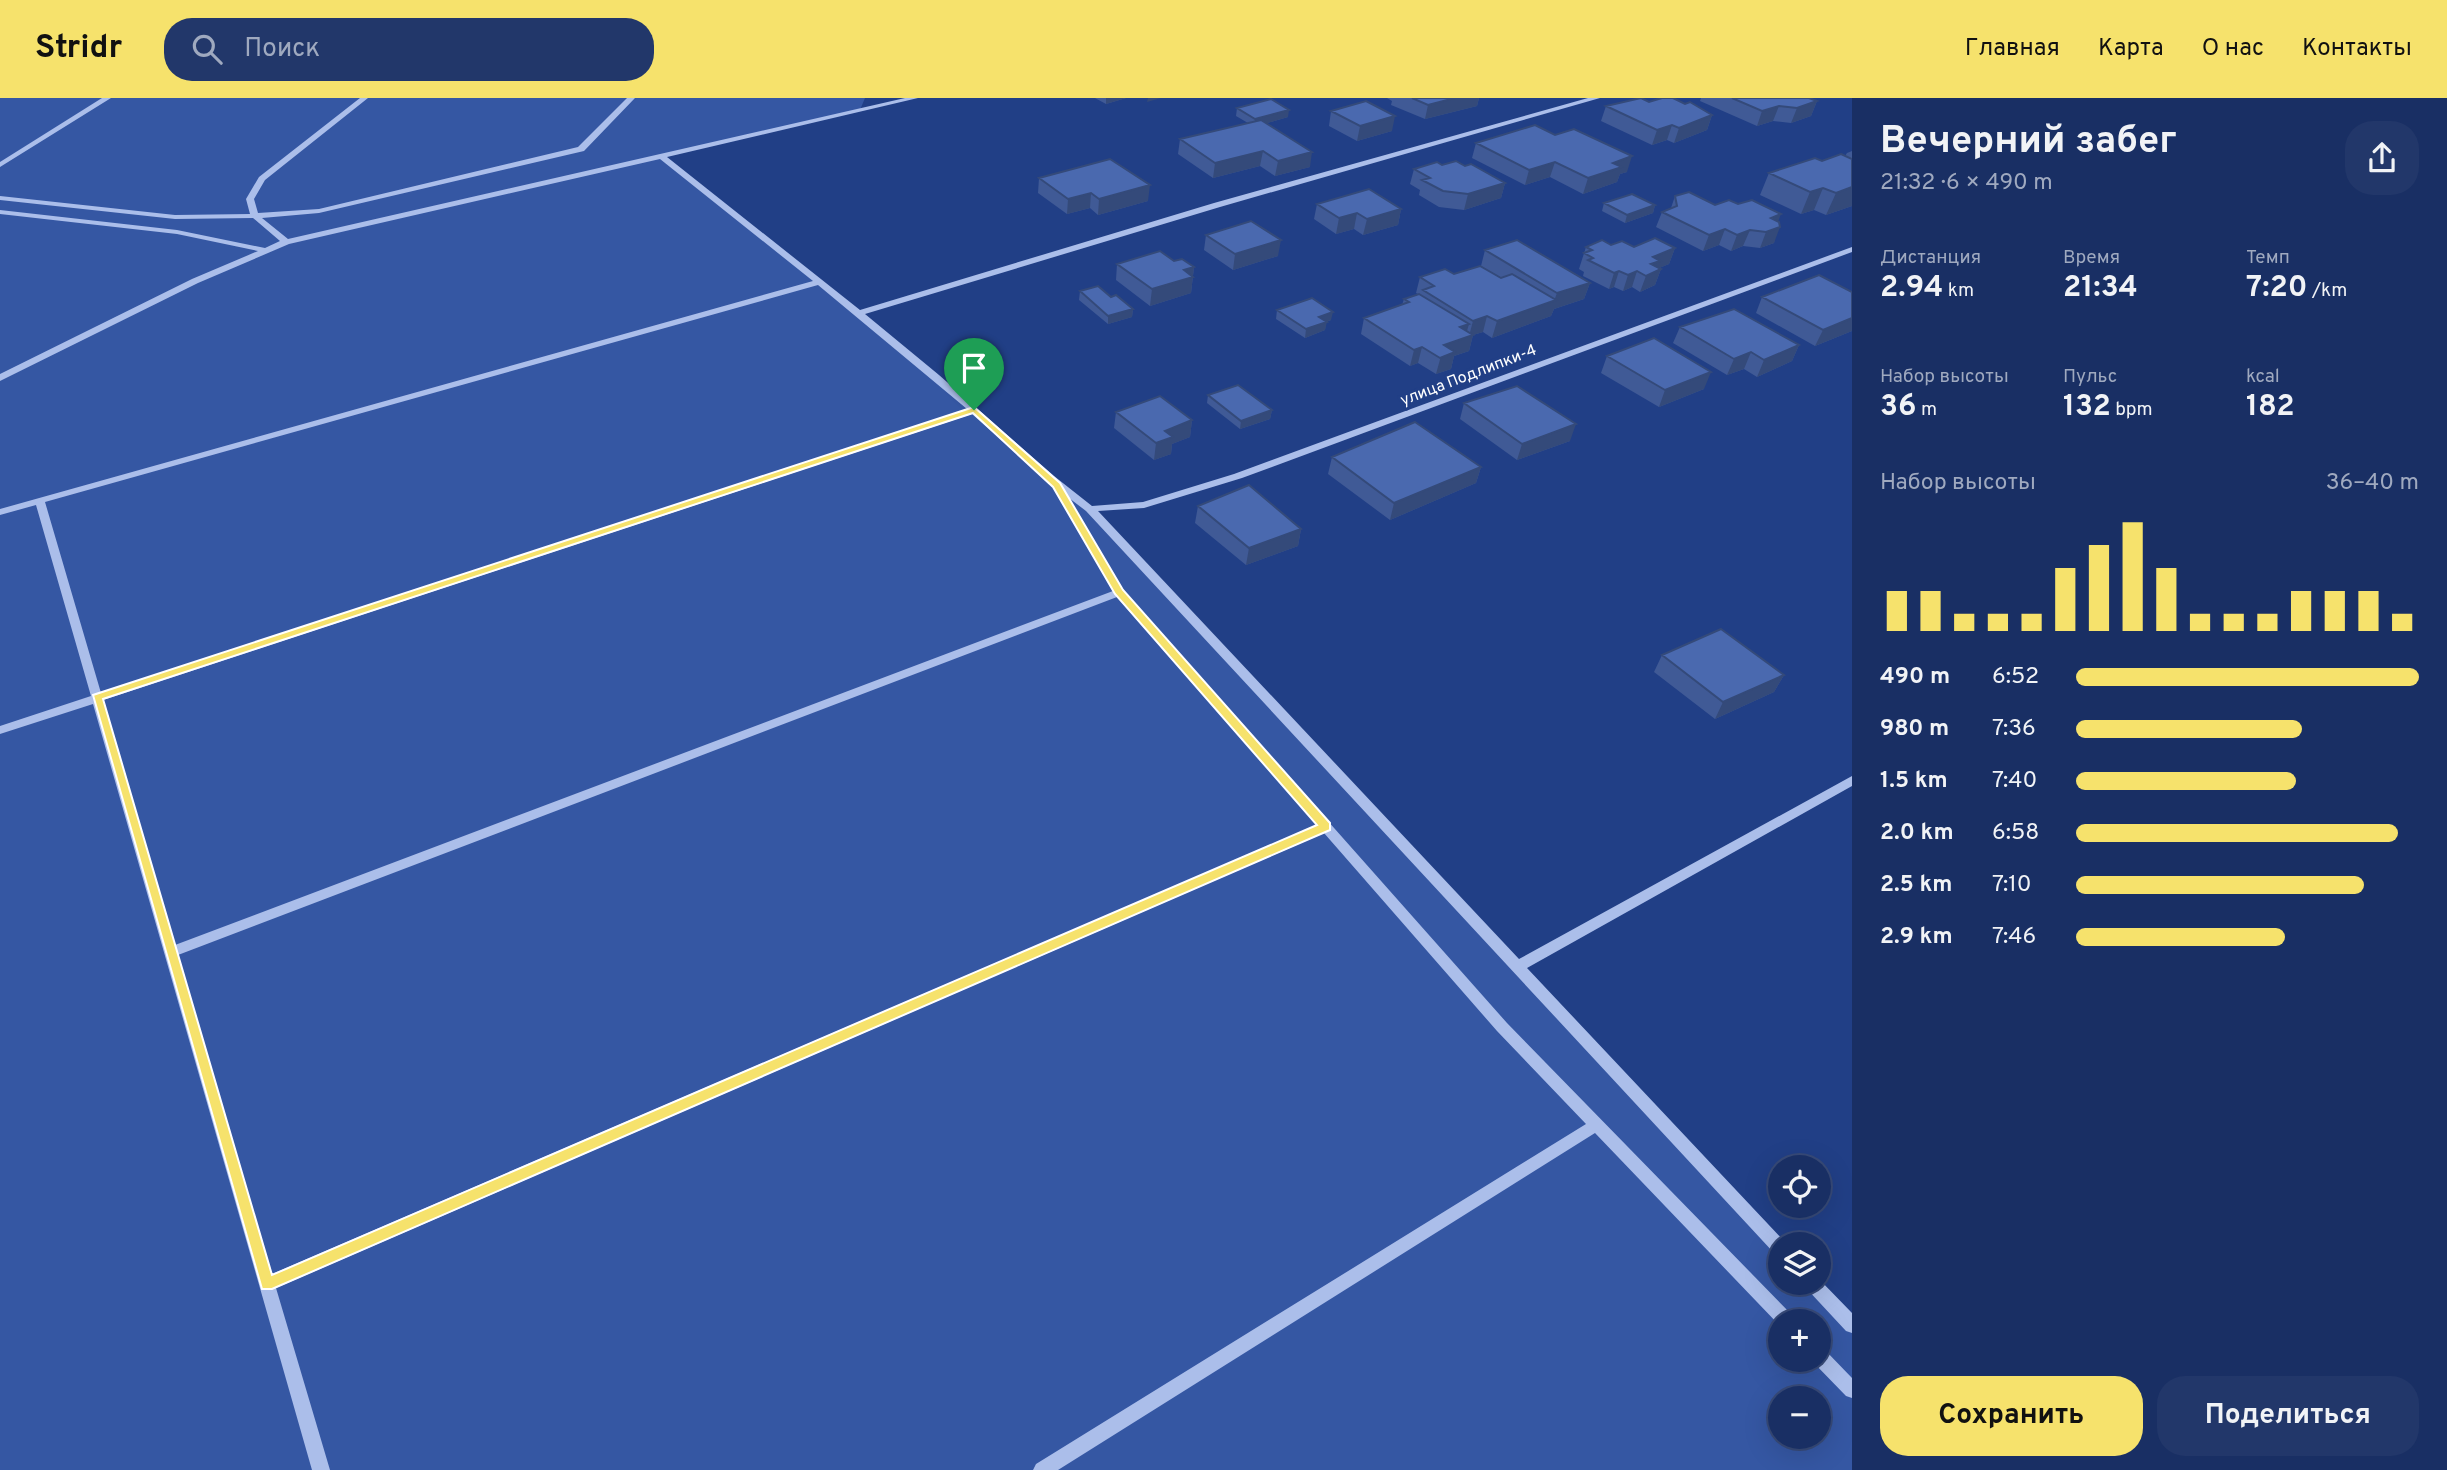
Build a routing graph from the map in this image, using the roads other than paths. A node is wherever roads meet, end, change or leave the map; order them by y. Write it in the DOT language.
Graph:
graph roads {
  1 [pos="107,98"];
  2 [pos="364,98"];
  3 [pos="631,98"];
  4 [pos="914,98"];
  5 [pos="1596,98"];
  6 [pos="661,156"];
  7 [pos="0,165"];
  8 [pos="0,198"];
  9 [pos="0,212"];
  10 [pos="255,216"];
  11 [pos="286,242"];
  12 [pos="1852,249"];
  13 [pos="264,250"];
  14 [pos="820,282"];
  15 [pos="859,313"];
  16 [pos="0,378"];
  17 [pos="974,410"];
  18 [pos="1057,485"];
  19 [pos="40,502"];
  20 [pos="1090,509"];
  21 [pos="0,512"];
  22 [pos="1119,592"];
  23 [pos="97,698"];
  24 [pos="0,730"];
  25 [pos="1852,780"];
  26 [pos="1325,827"];
  27 [pos="171,952"];
  28 [pos="1517,967"];
  29 [pos="1589,1129"];
  30 [pos="1768,1235"];
  31 [pos="267,1284"];
  32 [pos="1823,1295"];
  33 [pos="1774,1309"];
  34 [pos="1852,1325"];
  35 [pos="1831,1368"];
  36 [pos="1852,1390"];
  37 [pos="321,1470"];
  38 [pos="1042,1470"];
  1 -- 7 [label="street"];
  2 -- 10 [label="street"];
  3 -- 10 [label="street"];
  4 -- 6 [label="street"];
  5 -- 15 [label="street"];
  6 -- 11 [label="street"];
  6 -- 14 [label="street"];
  8 -- 10 [label="street"];
  9 -- 13 [label="street"];
  10 -- 11 [label="street"];
  11 -- 13 [label="street"];
  12 -- 20 [label="street, улица Подлипки-4"];
  13 -- 16 [label="street"];
  14 -- 15 [label="street"];
  14 -- 19 [label="street"];
  15 -- 17 [label="street"];
  17 -- 18 [label="street"];
  17 -- 23 [label="street"];
  18 -- 20 [label="street"];
  18 -- 22 [label="street"];
  19 -- 21 [label="street"];
  19 -- 23 [label="street"];
  20 -- 28 [label="street"];
  22 -- 26 [label="street"];
  22 -- 27 [label="street"];
  23 -- 24 [label="street"];
  23 -- 27 [label="street"];
  25 -- 28 [label="street"];
  26 -- 31 [label="street"];
  26 -- 33 [label="street"];
  27 -- 31 [label="street"];
  28 -- 30 [label="street"];
  29 -- 38 [label="street"];
  31 -- 37 [label="street"];
  32 -- 34 [label="street"];
  35 -- 36 [label="street"];
}
